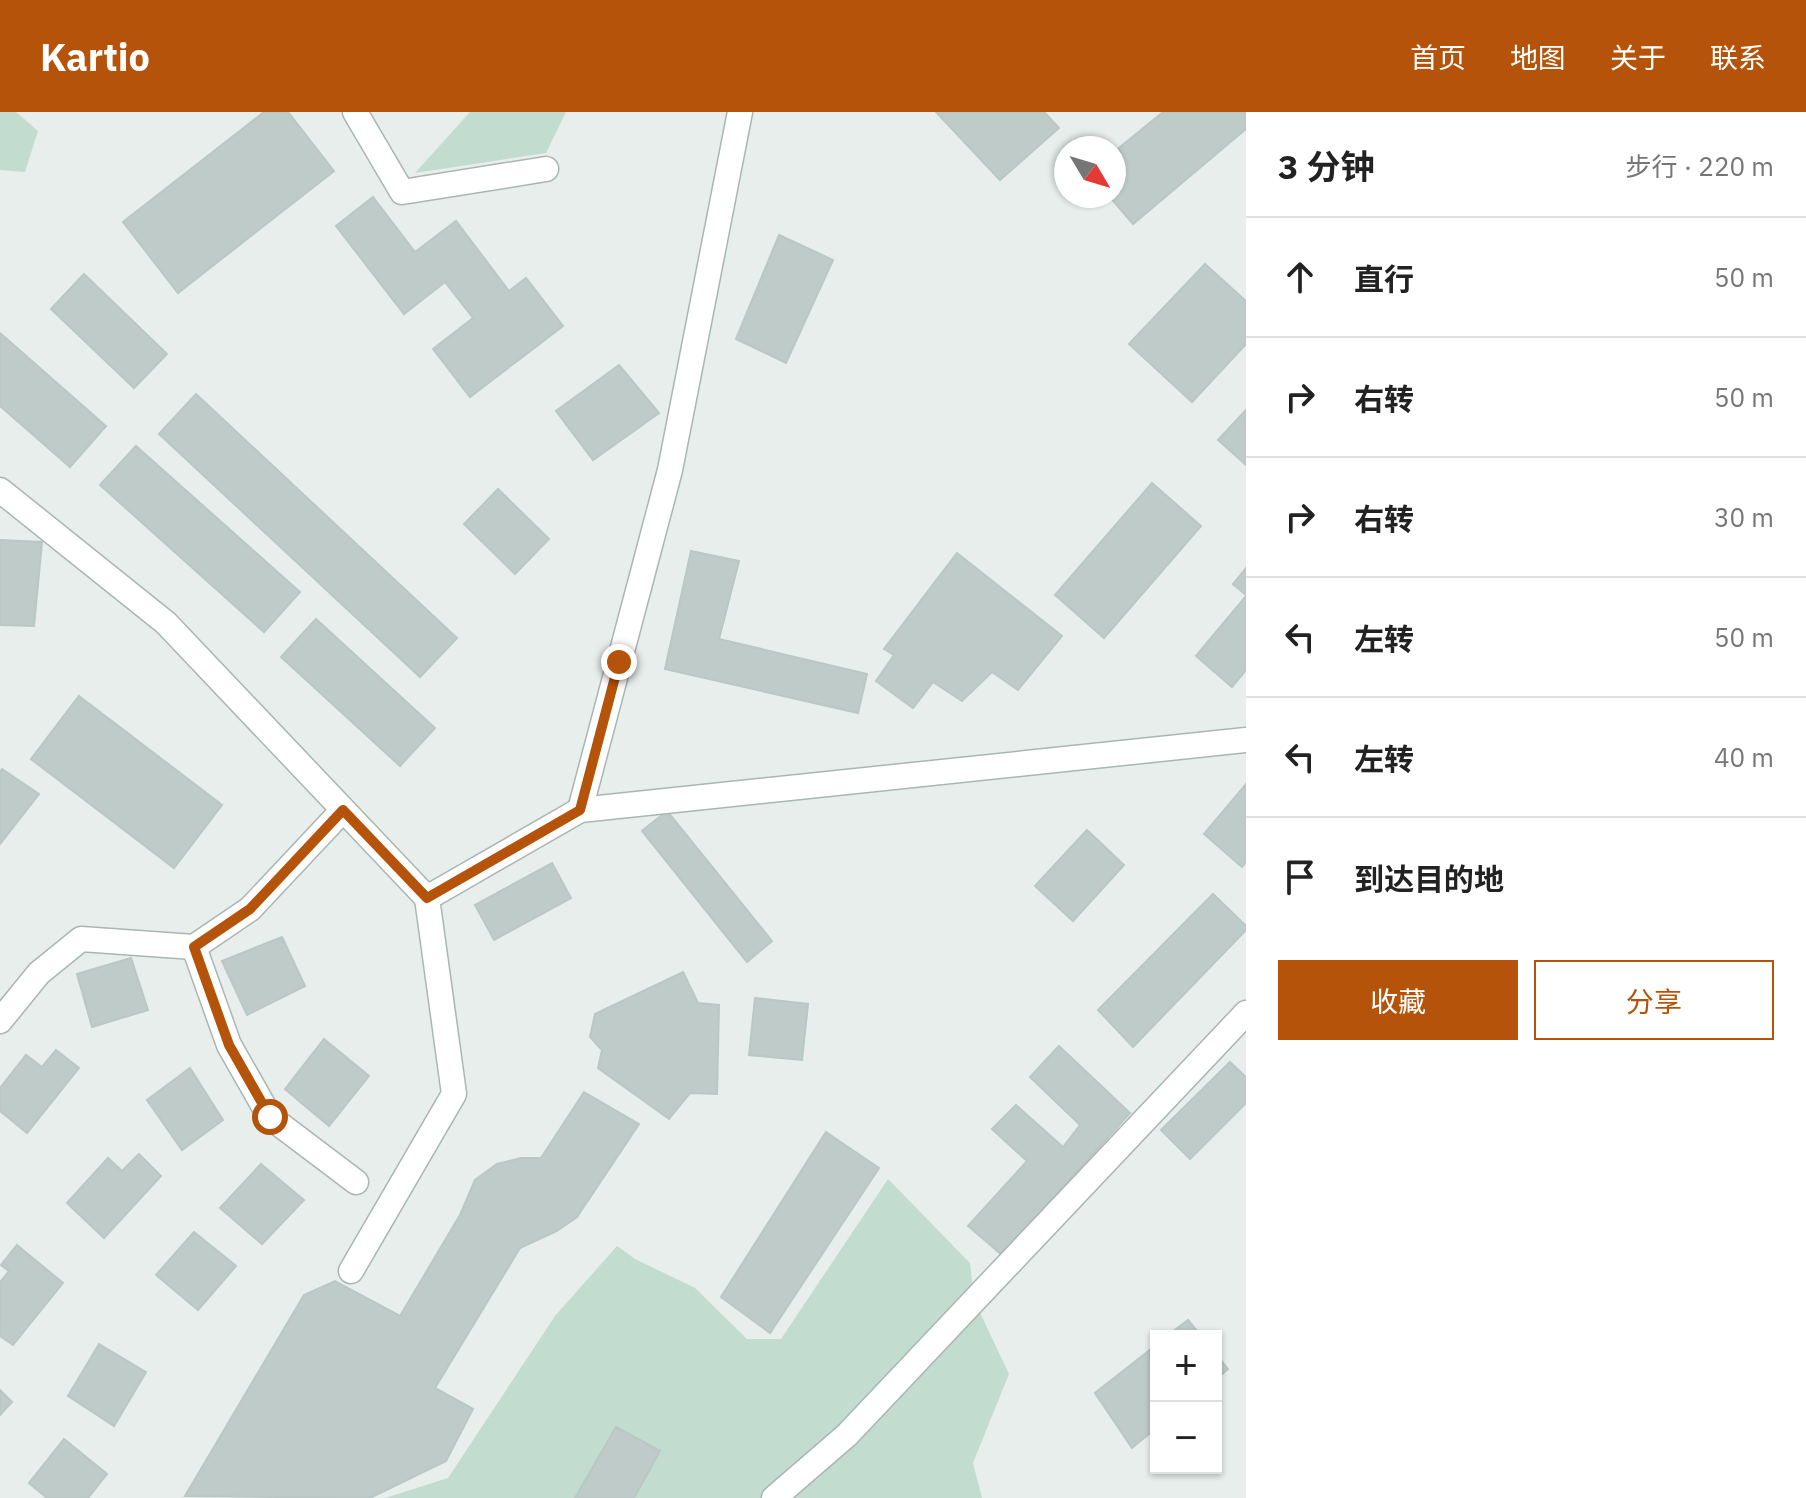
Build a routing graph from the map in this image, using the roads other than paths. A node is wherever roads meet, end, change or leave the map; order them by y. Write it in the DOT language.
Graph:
graph roads {
  1 [pos="355,112"];
  2 [pos="740,112"];
  3 [pos="546,169"];
  4 [pos="0,490"];
  5 [pos="1246,740"];
  6 [pos="343,810"];
  7 [pos="580,810"];
  8 [pos="427,898"];
  9 [pos="194,947"];
  10 [pos="1246,1013"];
  11 [pos="0,1021"];
  12 [pos="356,1182"];
  13 [pos="351,1271"];
  14 [pos="774,1498"];
  1 -- 3 [label="street"];
  2 -- 7 [label="street"];
  4 -- 6 [label="street"];
  5 -- 7 [label="street"];
  6 -- 8 [label="street"];
  6 -- 9 [label="street"];
  7 -- 8 [label="street"];
  8 -- 13 [label="street"];
  9 -- 11 [label="street"];
  9 -- 12 [label="street"];
  10 -- 14 [label="street"];
}
